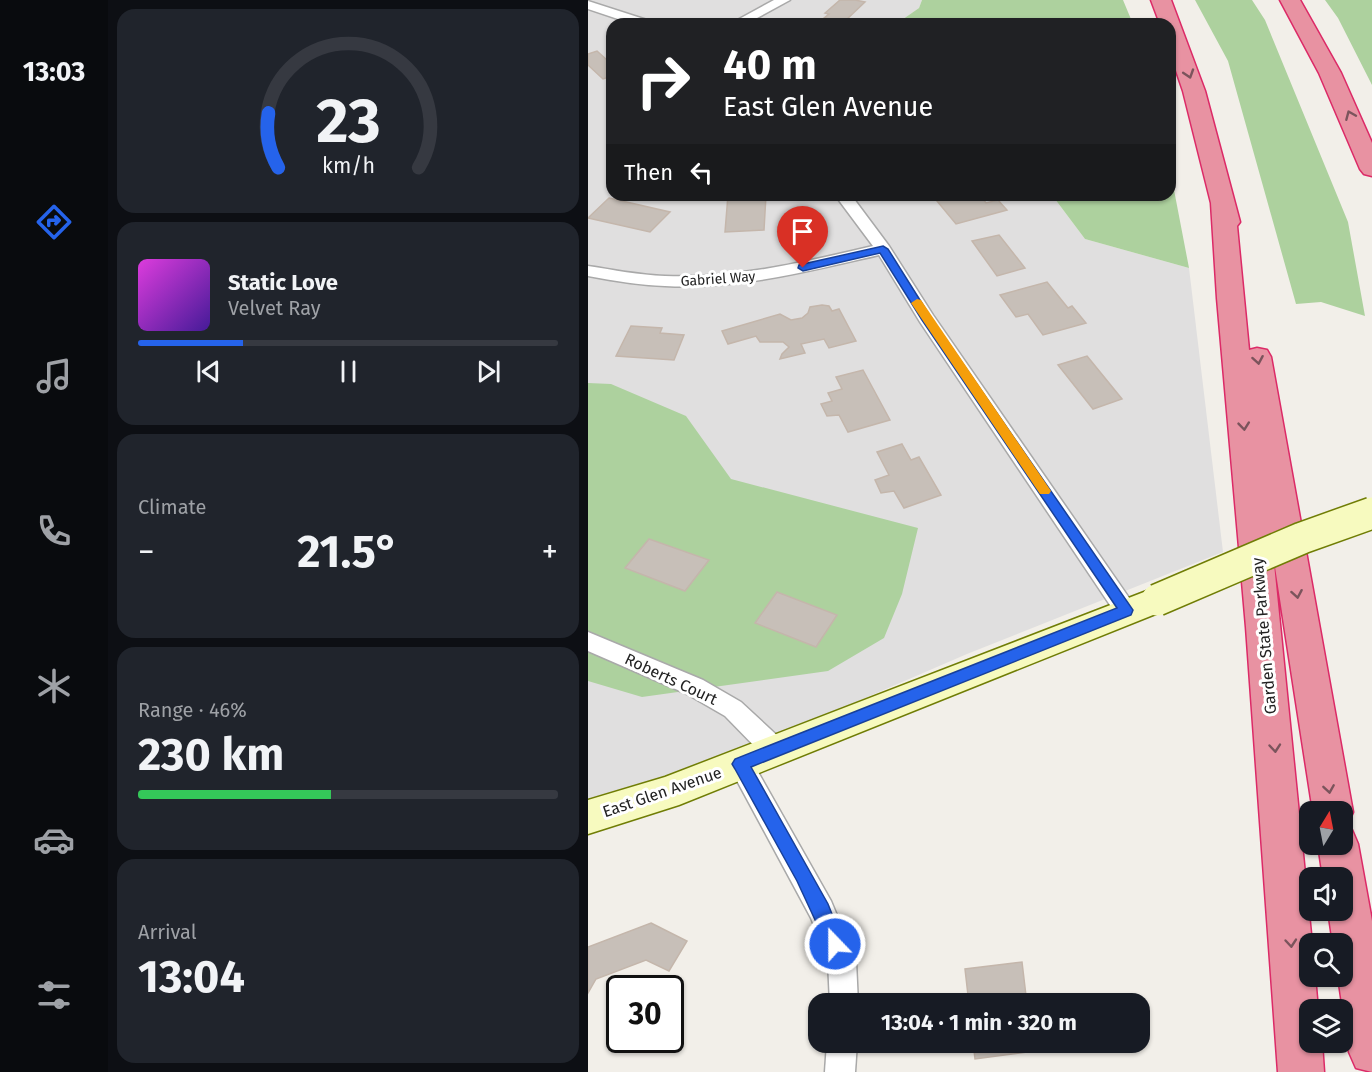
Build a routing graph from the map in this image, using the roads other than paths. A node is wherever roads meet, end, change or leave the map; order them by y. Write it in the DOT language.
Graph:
graph roads {
  1 [pos="784,0"];
  2 [pos="1161,0"];
  3 [pos="1290,0"];
  4 [pos="588,5"];
  5 [pos="628,18"];
  6 [pos="748,18"];
  7 [pos="1168,18"];
  8 [pos="1176,41"];
  9 [pos="1372,169"];
  10 [pos="847,201"];
  11 [pos="1223,201"];
  12 [pos="883,249"];
  13 [pos="588,271"];
  14 [pos="1372,513"];
  15 [pos="1126,610"];
  16 [pos="588,641"];
  17 [pos="774,749"];
  18 [pos="740,764"];
  19 [pos="1331,801"];
  20 [pos="588,817"];
  21 [pos="1340,855"];
  22 [pos="843,993"];
  23 [pos="1372,1052"];
  24 [pos="841,1053"];
  25 [pos="840,1072"];
  26 [pos="1301,1072"];
  1 -- 6 [label="street"];
  2 -- 7 [label="highway, Garden State Parkway, one-way"];
  9 -- 3 [label="highway, one-way"];
  4 -- 5 [label="street"];
  8 -- 11 [label="highway, Garden State Parkway, one-way"];
  10 -- 12 [label="street"];
  11 -- 19 [label="highway, Garden State Parkway, one-way"];
  11 -- 26 [label="highway, Garden State Parkway, one-way"];
  12 -- 13 [label="street, Gabriel Way"];
  12 -- 15 [label="street"];
  14 -- 15 [label="street, East Glen Avenue, bridge"];
  15 -- 17 [label="street, East Glen Avenue"];
  16 -- 17 [label="street, Roberts Court"];
  17 -- 18 [label="street, East Glen Avenue"];
  18 -- 20 [label="street, East Glen Avenue"];
  18 -- 22 [label="street"];
  21 -- 23 [label="highway"];
  24 -- 25 [label="street"];
}
